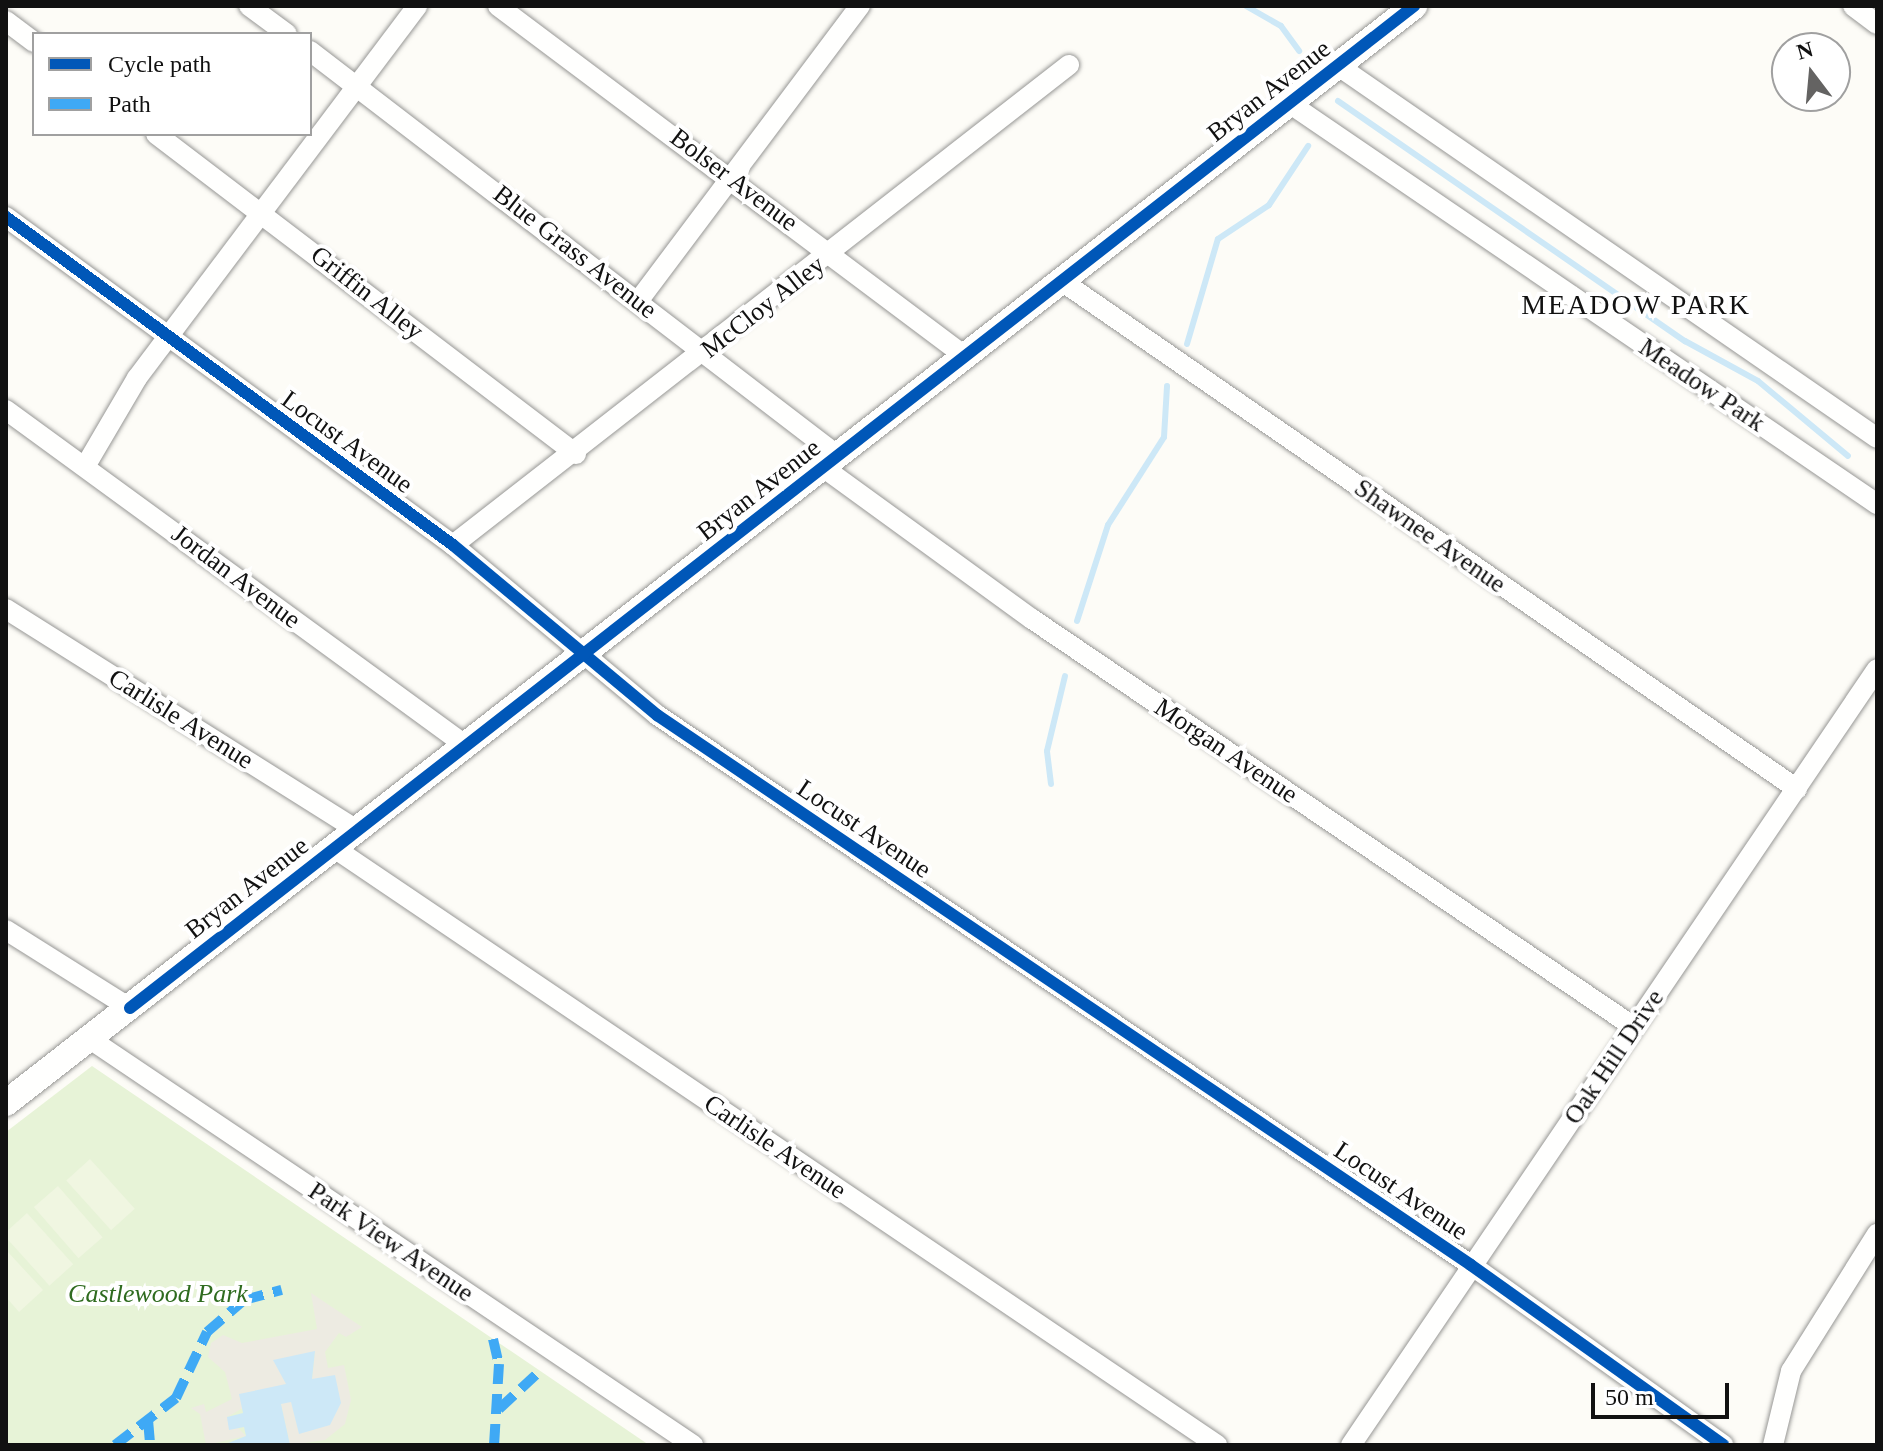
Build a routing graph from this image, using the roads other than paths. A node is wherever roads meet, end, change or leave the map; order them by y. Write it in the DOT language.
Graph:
graph roads {
  1 [pos="249,6"];
  2 [pos="417,6"];
  3 [pos="498,6"];
  4 [pos="860,6"];
  5 [pos="1414,6"];
  6 [pos="1853,6"];
  7 [pos="6,21"];
  8 [pos="1877,24"];
  9 [pos="284,32"];
  10 [pos="32,40"];
  11 [pos="312,52"];
  12 [pos="1069,65"];
  13 [pos="1337,65"];
  14 [pos="361,88"];
  15 [pos="1289,103"];
  16 [pos="159,136"];
  17 [pos="731,179"];
  18 [pos="264,214"];
  19 [pos="6,217"];
  20 [pos="832,252"];
  21 [pos="1063,282"];
  22 [pos="639,300"];
  23 [pos="166,339"];
  24 [pos="704,354"];
  25 [pos="966,357"];
  26 [pos="6,410"];
  27 [pos="1877,438"];
  28 [pos="576,454"];
  29 [pos="831,462"];
  30 [pos="86,465"];
  31 [pos="1877,504"];
  32 [pos="453,545"];
  33 [pos="6,609"];
  34 [pos="581,655"];
  35 [pos="1877,669"];
  36 [pos="465,745"];
  37 [pos="1797,789"];
  38 [pos="357,830"];
  39 [pos="334,848"];
  40 [pos="6,930"];
  41 [pos="130,1008"];
  42 [pos="1634,1027"];
  43 [pos="90,1039"];
  44 [pos="6,1103"];
  45 [pos="1877,1234"];
  46 [pos="1471,1265"];
  47 [pos="693,1445"];
  48 [pos="1217,1445"];
  49 [pos="1351,1445"];
  50 [pos="1723,1445"];
  51 [pos="1773,1445"];
  1 -- 9 [label="street"];
  2 -- 14 [label="street"];
  3 -- 17 [label="street, Bolser Avenue"];
  4 -- 17 [label="street"];
  5 -- 13 [label="street, Bryan Avenue"];
  6 -- 8 [label="street"];
  7 -- 10 [label="street"];
  11 -- 14 [label="street, Blue Grass Avenue"];
  12 -- 20 [label="street, McCloy Alley"];
  13 -- 15 [label="street, Bryan Avenue"];
  13 -- 27 [label="street"];
  14 -- 18 [label="street"];
  14 -- 22 [label="street, Blue Grass Avenue"];
  15 -- 21 [label="street, Bryan Avenue"];
  15 -- 31 [label="street, Meadow Park"];
  16 -- 18 [label="street, Griffin Alley"];
  17 -- 20 [label="street, Bolser Avenue"];
  17 -- 22 [label="street"];
  18 -- 23 [label="street"];
  18 -- 28 [label="street, Griffin Alley"];
  19 -- 23 [label="street, Locust Avenue"];
  20 -- 24 [label="street, McCloy Alley"];
  20 -- 25 [label="street, Bolser Avenue"];
  21 -- 25 [label="street, Bryan Avenue"];
  21 -- 37 [label="street, Shawnee Avenue"];
  22 -- 24 [label="street, Blue Grass Avenue"];
  23 -- 30 [label="street"];
  23 -- 32 [label="street, Locust Avenue"];
  24 -- 28 [label="street, McCloy Alley"];
  24 -- 29 [label="street, Blue Grass Avenue"];
  25 -- 29 [label="street, Bryan Avenue"];
  26 -- 30 [label="street, Jordan Avenue"];
  28 -- 32 [label="street, McCloy Alley"];
  29 -- 34 [label="street, Bryan Avenue"];
  29 -- 42 [label="street, Morgan Avenue"];
  30 -- 36 [label="street, Jordan Avenue"];
  32 -- 34 [label="street, Locust Avenue"];
  33 -- 38 [label="street, Carlisle Avenue"];
  34 -- 36 [label="street, Bryan Avenue"];
  34 -- 46 [label="street, Locust Avenue"];
  35 -- 37 [label="street, Oak Hill Drive"];
  36 -- 38 [label="street, Bryan Avenue"];
  37 -- 42 [label="street, Oak Hill Drive"];
  38 -- 39 [label="street, Bryan Avenue"];
  39 -- 41 [label="street, Bryan Avenue"];
  39 -- 48 [label="street, Carlisle Avenue"];
  40 -- 41 [label="street"];
  41 -- 43 [label="street, Bryan Avenue"];
  42 -- 46 [label="street, Oak Hill Drive"];
  43 -- 44 [label="street, Bryan Avenue"];
  43 -- 47 [label="street, Park View Avenue"];
  45 -- 51 [label="street"];
  46 -- 49 [label="street, Oak Hill Drive"];
  46 -- 50 [label="street, Locust Avenue"];
}
